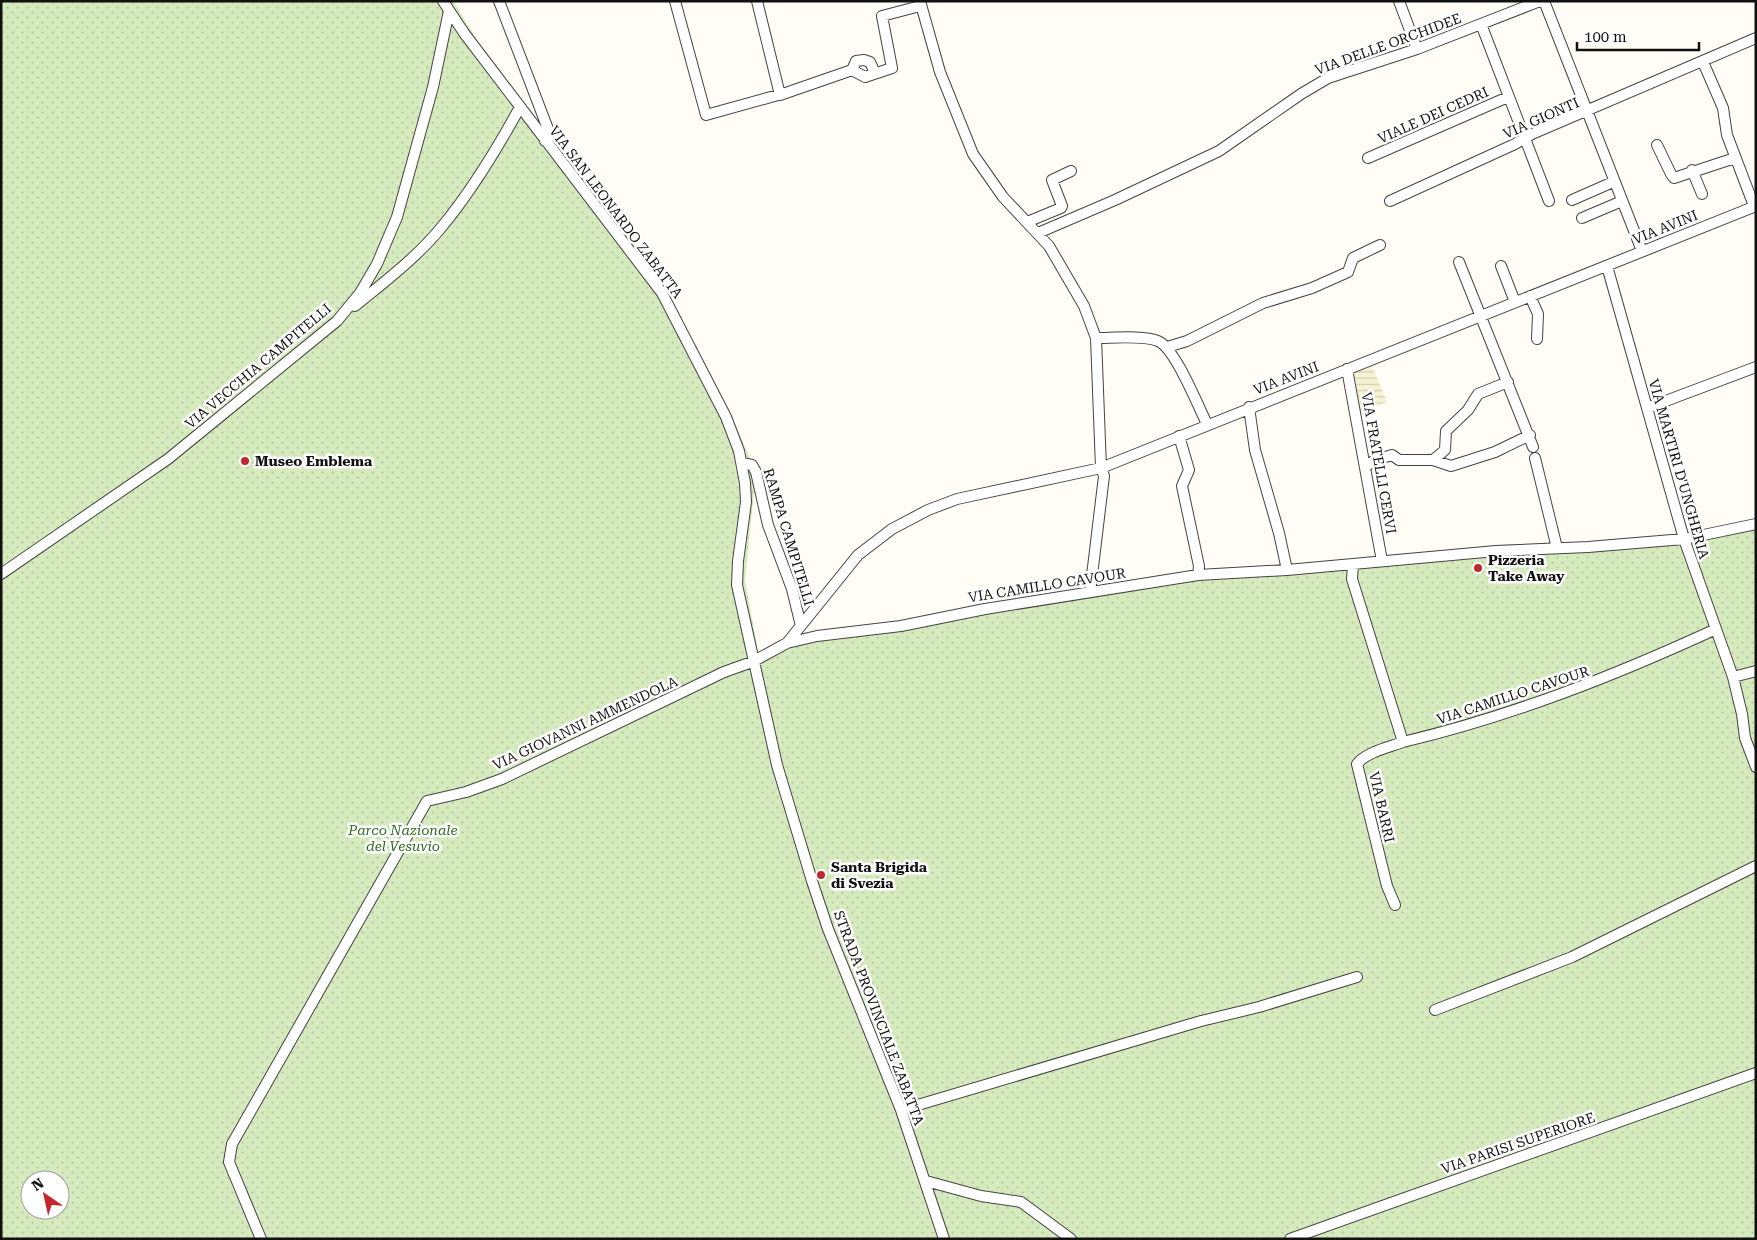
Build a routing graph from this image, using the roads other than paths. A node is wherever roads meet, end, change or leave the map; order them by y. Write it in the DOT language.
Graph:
graph roads {
  1 [pos="443,1"];
  2 [pos="499,1"];
  3 [pos="675,1"];
  4 [pos="757,1"];
  5 [pos="1399,1"];
  6 [pos="1542,1"];
  7 [pos="920,4"];
  8 [pos="449,11"];
  9 [pos="1481,24"];
  10 [pos="1756,38"];
  11 [pos="1417,49"];
  12 [pos="1703,62"];
  13 [pos="852,70"];
  14 [pos="875,73"];
  15 [pos="778,95"];
  16 [pos="1508,97"];
  17 [pos="520,107"];
  18 [pos="1587,112"];
  19 [pos="1524,139"];
  20 [pos="545,141"];
  21 [pos="1657,145"];
  22 [pos="1368,158"];
  23 [pos="1737,163"];
  24 [pos="1692,170"];
  25 [pos="1071,171"];
  26 [pos="1614,182"];
  27 [pos="1702,194"];
  28 [pos="1572,200"];
  29 [pos="1390,201"];
  30 [pos="1549,201"];
  31 [pos="1622,201"];
  32 [pos="1755,206"];
  33 [pos="1582,218"];
  34 [pos="1027,222"];
  35 [pos="1038,233"];
  36 [pos="1380,245"];
  37 [pos="1642,251"];
  38 [pos="1458,262"];
  39 [pos="1501,266"];
  40 [pos="1607,266"];
  41 [pos="1530,296"];
  42 [pos="1515,302"];
  43 [pos="1481,316"];
  44 [pos="337,321"];
  45 [pos="1096,338"];
  46 [pos="1537,339"];
  47 [pos="1167,347"];
  48 [pos="1756,367"];
  49 [pos="1347,369"];
  50 [pos="1508,382"];
  51 [pos="1250,407"];
  52 [pos="1647,408"];
  53 [pos="1207,424"];
  54 [pos="1530,435"];
  55 [pos="1179,436"];
  56 [pos="1433,460"];
  57 [pos="742,463"];
  58 [pos="1365,467"];
  59 [pos="1101,468"];
  60 [pos="1756,524"];
  61 [pos="1684,540"];
  62 [pos="1557,548"];
  63 [pos="1382,562"];
  64 [pos="1353,565"];
  65 [pos="1288,570"];
  66 [pos="1,574"];
  67 [pos="1198,575"];
  68 [pos="1090,592"];
  69 [pos="801,626"];
  70 [pos="1716,629"];
  71 [pos="787,643"];
  72 [pos="752,662"];
  73 [pos="1756,671"];
  74 [pos="1733,677"];
  75 [pos="1403,742"];
  76 [pos="1756,767"];
  77 [pos="1756,866"];
  78 [pos="1395,905"];
  79 [pos="1357,978"];
  80 [pos="1435,1010"];
  81 [pos="1756,1073"];
  82 [pos="901,1110"];
  83 [pos="926,1180"];
  84 [pos="261,1239"];
  85 [pos="944,1239"];
  86 [pos="1071,1239"];
  87 [pos="1290,1239"];
  1 -- 8 [label="street, VIA SAN LEONARDO ZABATTA"];
  2 -- 20 [label="street"];
  3 -- 15 [label="street"];
  4 -- 13 [label="street"];
  5 -- 11 [label="street"];
  6 -- 9 [label="street, VIA DELLE ORCHIDEE"];
  6 -- 18 [label="street"];
  7 -- 14 [label="street"];
  7 -- 34 [label="street"];
  8 -- 17 [label="street, VIA SAN LEONARDO ZABATTA"];
  8 -- 44 [label="street, VIA VECCHIA CAMPITELLI"];
  9 -- 11 [label="street, VIA DELLE ORCHIDEE"];
  9 -- 16 [label="street"];
  10 -- 12 [label="street, VIA GIONTI"];
  11 -- 35 [label="street, VIA DELLE ORCHIDEE"];
  12 -- 18 [label="street, VIA GIONTI"];
  12 -- 23 [label="street, VIA AVINI"];
  13 -- 14 [label="street"];
  13 -- 14 [label="street"];
  16 -- 19 [label="street"];
  16 -- 22 [label="street, VIALE DEI CEDRI"];
  17 -- 20 [label="street, VIA SAN LEONARDO ZABATTA"];
  17 -- 44 [label="street"];
  18 -- 19 [label="street, VIA GIONTI"];
  18 -- 26 [label="street"];
  19 -- 29 [label="street, VIA GIONTI"];
  19 -- 30 [label="street"];
  20 -- 57 [label="street, VIA SAN LEONARDO ZABATTA"];
  21 -- 24 [label="street"];
  23 -- 24 [label="street"];
  23 -- 32 [label="street, VIA AVINI"];
  24 -- 27 [label="street"];
  25 -- 34 [label="street"];
  26 -- 28 [label="street"];
  26 -- 31 [label="street"];
  31 -- 33 [label="street"];
  31 -- 37 [label="street"];
  32 -- 37 [label="street, VIA AVINI"];
  34 -- 35 [label="street"];
  35 -- 45 [label="street"];
  36 -- 47 [label="street"];
  37 -- 40 [label="street, VIA AVINI"];
  38 -- 43 [label="street"];
  39 -- 42 [label="street"];
  40 -- 41 [label="street, VIA AVINI"];
  40 -- 52 [label="street, VIA MARTIRI D'UNGHERIA"];
  41 -- 42 [label="street, VIA AVINI"];
  41 -- 46 [label="street"];
  42 -- 43 [label="street, VIA AVINI"];
  43 -- 49 [label="street, VIA AVINI"];
  43 -- 50 [label="street"];
  44 -- 66 [label="street, VIA VECCHIA CAMPITELLI"];
  45 -- 47 [label="street"];
  45 -- 59 [label="street"];
  47 -- 53 [label="street"];
  48 -- 52 [label="street"];
  49 -- 51 [label="street, VIA AVINI"];
  49 -- 58 [label="street, VIA FRATELLI CERVI"];
  50 -- 54 [label="street"];
  50 -- 56 [label="street"];
  51 -- 53 [label="street, VIA AVINI"];
  51 -- 65 [label="street"];
  52 -- 61 [label="street, VIA MARTIRI D'UNGHERIA"];
  53 -- 55 [label="street, VIA AVINI"];
  54 -- 56 [label="street"];
  54 -- 62 [label="street"];
  55 -- 59 [label="street, VIA AVINI"];
  55 -- 67 [label="street"];
  56 -- 58 [label="street"];
  57 -- 69 [label="street, RAMPA CAMPITELLI"];
  57 -- 72 [label="street, VIA SAN LEONARDO ZABATTA"];
  58 -- 63 [label="street, VIA FRATELLI CERVI"];
  59 -- 68 [label="street"];
  59 -- 69 [label="street, VIA AVINI"];
  60 -- 61 [label="street, VIA CAMILLO CAVOUR"];
  61 -- 62 [label="street, VIA CAMILLO CAVOUR"];
  61 -- 70 [label="street, VIA MARTIRI D'UNGHERIA"];
  62 -- 63 [label="street, VIA CAMILLO CAVOUR"];
  63 -- 64 [label="street, VIA CAMILLO CAVOUR"];
  64 -- 65 [label="street, VIA CAMILLO CAVOUR"];
  64 -- 75 [label="street"];
  65 -- 67 [label="street, VIA CAMILLO CAVOUR"];
  67 -- 68 [label="street, VIA CAMILLO CAVOUR"];
  68 -- 71 [label="street, VIA CAMILLO CAVOUR"];
  69 -- 71 [label="street, VIA AVINI"];
  70 -- 74 [label="street, VIA MARTIRI D'UNGHERIA"];
  70 -- 75 [label="street, VIA CAMILLO CAVOUR"];
  71 -- 72 [label="street, VIA CAMILLO CAVOUR"];
  72 -- 82 [label="street, STRADA PROVINCIALE ZABATTA"];
  72 -- 84 [label="street, VIA GIOVANNI AMMENDOLA"];
  73 -- 74 [label="street"];
  74 -- 76 [label="street"];
  75 -- 78 [label="street, VIA BARRI"];
  77 -- 80 [label="street"];
  79 -- 82 [label="street"];
  81 -- 87 [label="street, VIA PARISI SUPERIORE"];
  82 -- 83 [label="street, STRADA PROVINCIALE ZABATTA"];
  83 -- 85 [label="street, STRADA PROVINCIALE ZABATTA"];
  83 -- 86 [label="street"];
}
